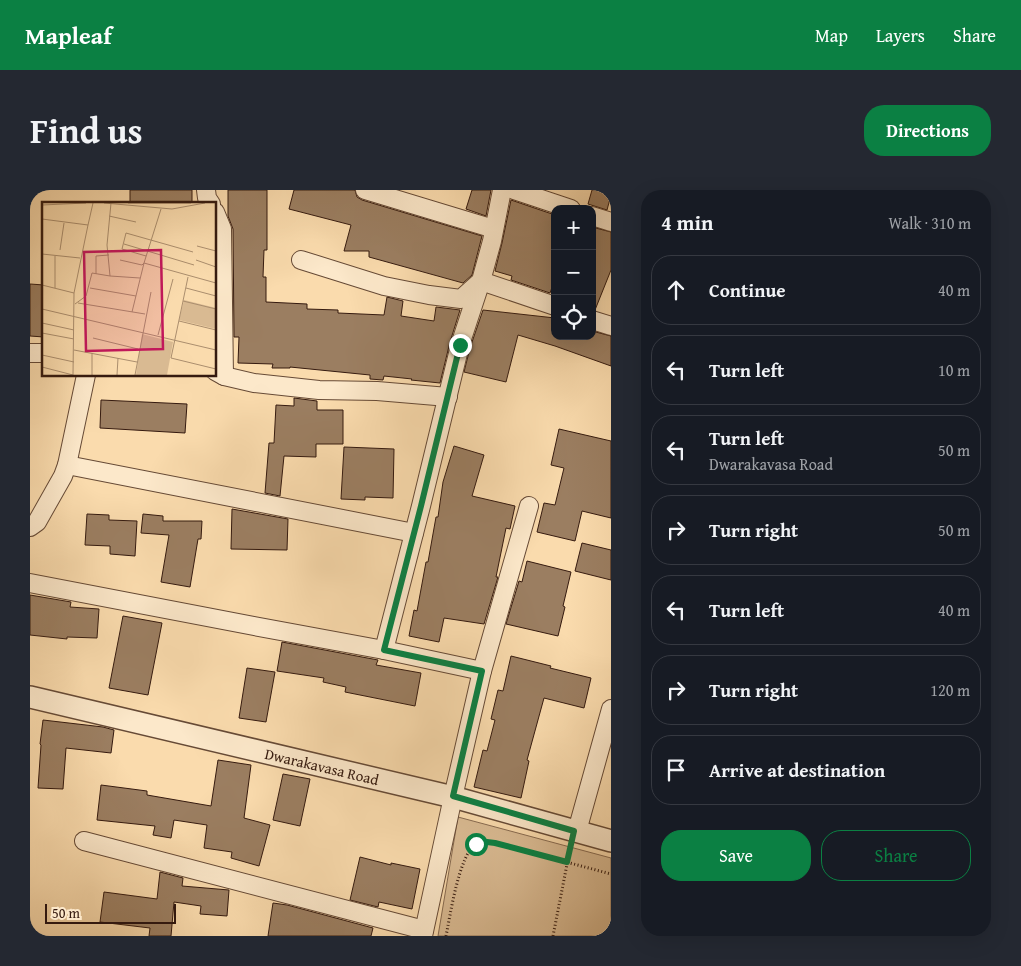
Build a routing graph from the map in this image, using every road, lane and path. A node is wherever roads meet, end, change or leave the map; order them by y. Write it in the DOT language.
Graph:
graph roads {
  1 [pos="206,190"];
  2 [pos="365,190"];
  3 [pos="502,190"];
  4 [pos="514,190"];
  5 [pos="210,202"];
  6 [pos="559,205"];
  7 [pos="216,215"];
  8 [pos="596,217"];
  9 [pos="611,222"];
  10 [pos="494,229"];
  11 [pos="301,260"];
  12 [pos="482,281"];
  13 [pos="551,305"];
  14 [pos="596,321"];
  15 [pos="611,326"];
  16 [pos="220,374"];
  17 [pos="86,376"];
  18 [pos="448,397"];
  19 [pos="67,465"];
  20 [pos="529,506"];
  21 [pos="30,527"];
  22 [pos="414,533"];
  23 [pos="30,582"];
  24 [pos="384,650"];
  25 [pos="482,671"];
  26 [pos="30,697"];
  27 [pos="611,709"];
  28 [pos="453,796"];
  29 [pos="575,831"];
  30 [pos="84,841"];
  31 [pos="611,841"];
  32 [pos="567,862"];
  33 [pos="611,874"];
  34 [pos="423,933"];
  35 [pos="446,936"];
  36 [pos="553,936"];
  1 -- 5 [label="street"];
  2 -- 10 [label="street"];
  3 -- 10 [label="street"];
  4 -- 6 [label="street"];
  7 -- 16 [label="street"];
  8 -- 9 [label="street"];
  10 -- 12 [label="street"];
  11 -- 12 [label="street"];
  12 -- 13 [label="street"];
  12 -- 18 [label="street"];
  14 -- 15 [label="street"];
  16 -- 18 [label="street"];
  17 -- 19 [label="street"];
  18 -- 22 [label="street"];
  19 -- 21 [label="street"];
  19 -- 22 [label="street"];
  20 -- 25 [label="street"];
  22 -- 24 [label="street"];
  23 -- 24 [label="street"];
  24 -- 25 [label="street"];
  25 -- 28 [label="street"];
  26 -- 28 [label="street, Dwarakavasa Road"];
  27 -- 29 [label="street"];
  28 -- 29 [label="street, Dwarakavasa Road"];
  28 -- 34 [label="street"];
  29 -- 31 [label="street, Dwarakavasa Road"];
  29 -- 32 [label="path"];
  30 -- 34 [label="street"];
  32 -- 33 [label="path"];
  32 -- 35 [label="path"];
  32 -- 36 [label="path"];
}
